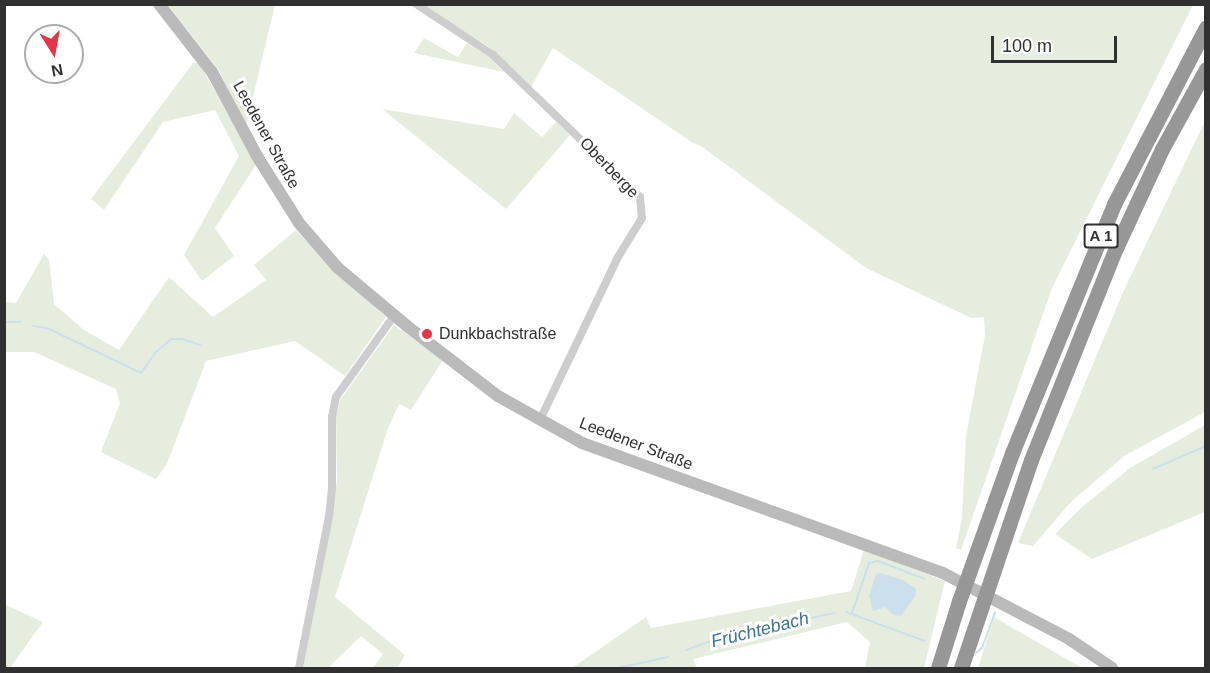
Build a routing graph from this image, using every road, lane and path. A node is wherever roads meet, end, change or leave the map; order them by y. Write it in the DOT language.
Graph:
graph roads {
  1 [pos="159,4"];
  2 [pos="416,4"];
  3 [pos="1206,27"];
  4 [pos="1206,69"];
  5 [pos="394,316"];
  6 [pos="540,420"];
  7 [pos="299,669"];
  8 [pos="938,669"];
  9 [pos="961,669"];
  10 [pos="1112,669"];
  1 -- 5 [label="street, Leedener Straße"];
  2 -- 6 [label="street, Oberberge"];
  3 -- 8 [label="highway, A 1, bridge"];
  4 -- 9 [label="highway, A 1, bridge"];
  5 -- 6 [label="street, Leedener Straße"];
  5 -- 7 [label="street"];
  6 -- 10 [label="street, Leedener Straße"];
}
